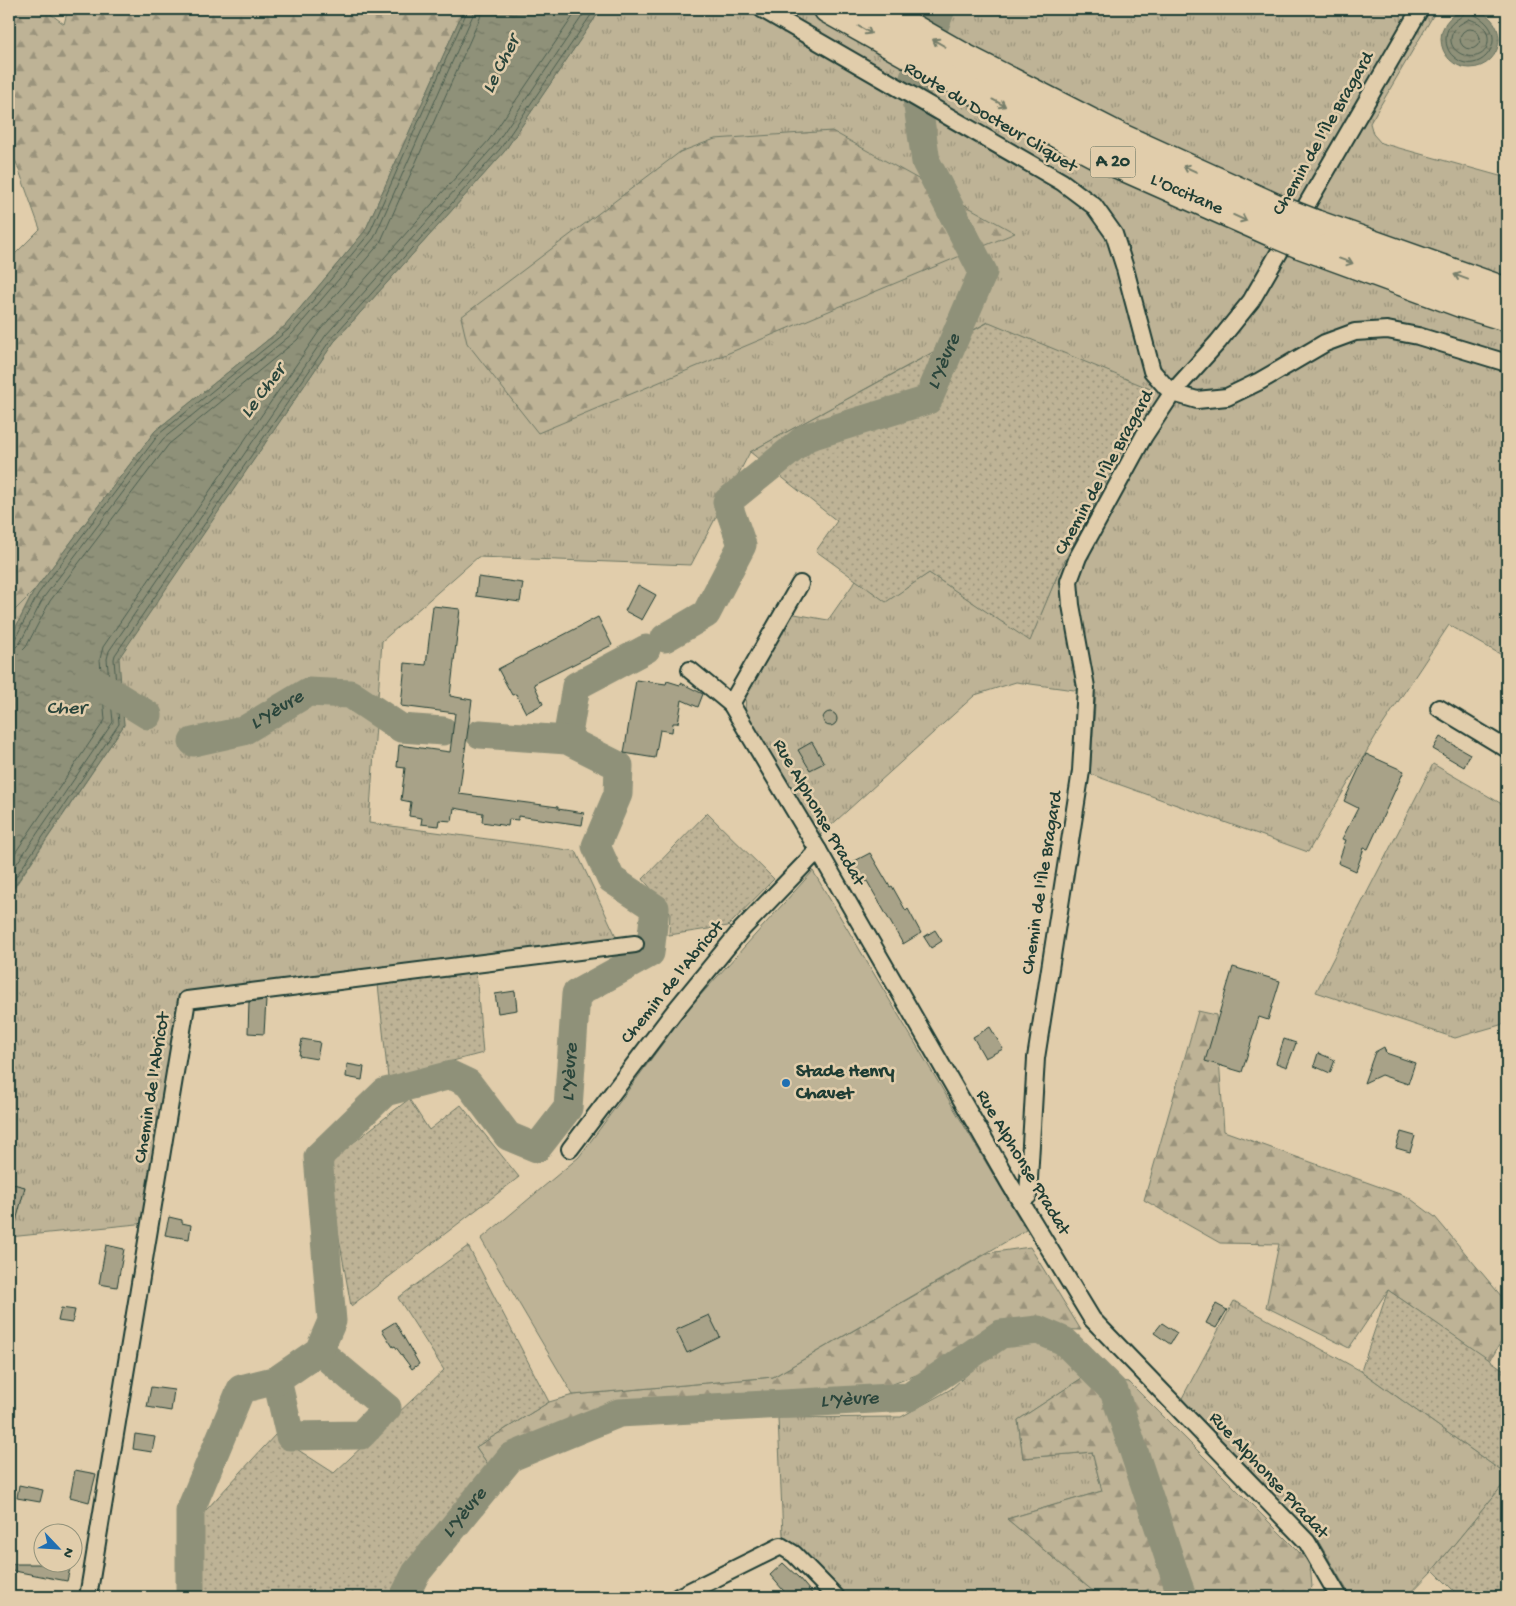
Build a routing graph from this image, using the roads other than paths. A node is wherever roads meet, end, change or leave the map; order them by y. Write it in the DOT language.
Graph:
graph roads {
  1 [pos="762,9"];
  2 [pos="828,9"];
  3 [pos="878,9"];
  4 [pos="1420,9"];
  5 [pos="907,39"];
  6 [pos="1307,234"];
  7 [pos="1507,292"];
  8 [pos="1507,318"];
  9 [pos="1507,363"];
  10 [pos="1173,392"];
  11 [pos="800,584"];
  12 [pos="690,670"];
  13 [pos="731,704"];
  14 [pos="1439,708"];
  15 [pos="1507,749"];
  16 [pos="818,850"];
  17 [pos="634,944"];
  18 [pos="570,1149"];
  19 [pos="1020,1200"];
  20 [pos="1333,1595"];
  21 [pos="88,1597"];
  22 [pos="678,1597"];
  23 [pos="836,1597"];
  1 -- 10 [label="street, Route du Docteur Cliquet"];
  2 -- 5 [label="highway, L'Occitane / A 20, one-way"];
  3 -- 5 [label="highway, L'Occitane / A 20"];
  4 -- 10 [label="street, Chemin de l'Île Bragard"];
  5 -- 6 [label="highway, L'Occitane / A 20, bridge"];
  7 -- 6 [label="highway, L'Occitane / A 20, one-way"];
  6 -- 8 [label="highway, L'Occitane / A 20, one-way"];
  9 -- 10 [label="street"];
  10 -- 19 [label="street, Chemin de l'Île Bragard"];
  11 -- 13 [label="street"];
  12 -- 13 [label="street, Rue Alphonse Pradat"];
  13 -- 16 [label="street, Rue Alphonse Pradat"];
  14 -- 15 [label="street"];
  16 -- 18 [label="street, Chemin de l'Abricot"];
  16 -- 19 [label="street, Rue Alphonse Pradat"];
  17 -- 21 [label="street, Chemin de l'Abricot"];
  19 -- 20 [label="street, Rue Alphonse Pradat"];
  22 -- 23 [label="street"];
}
